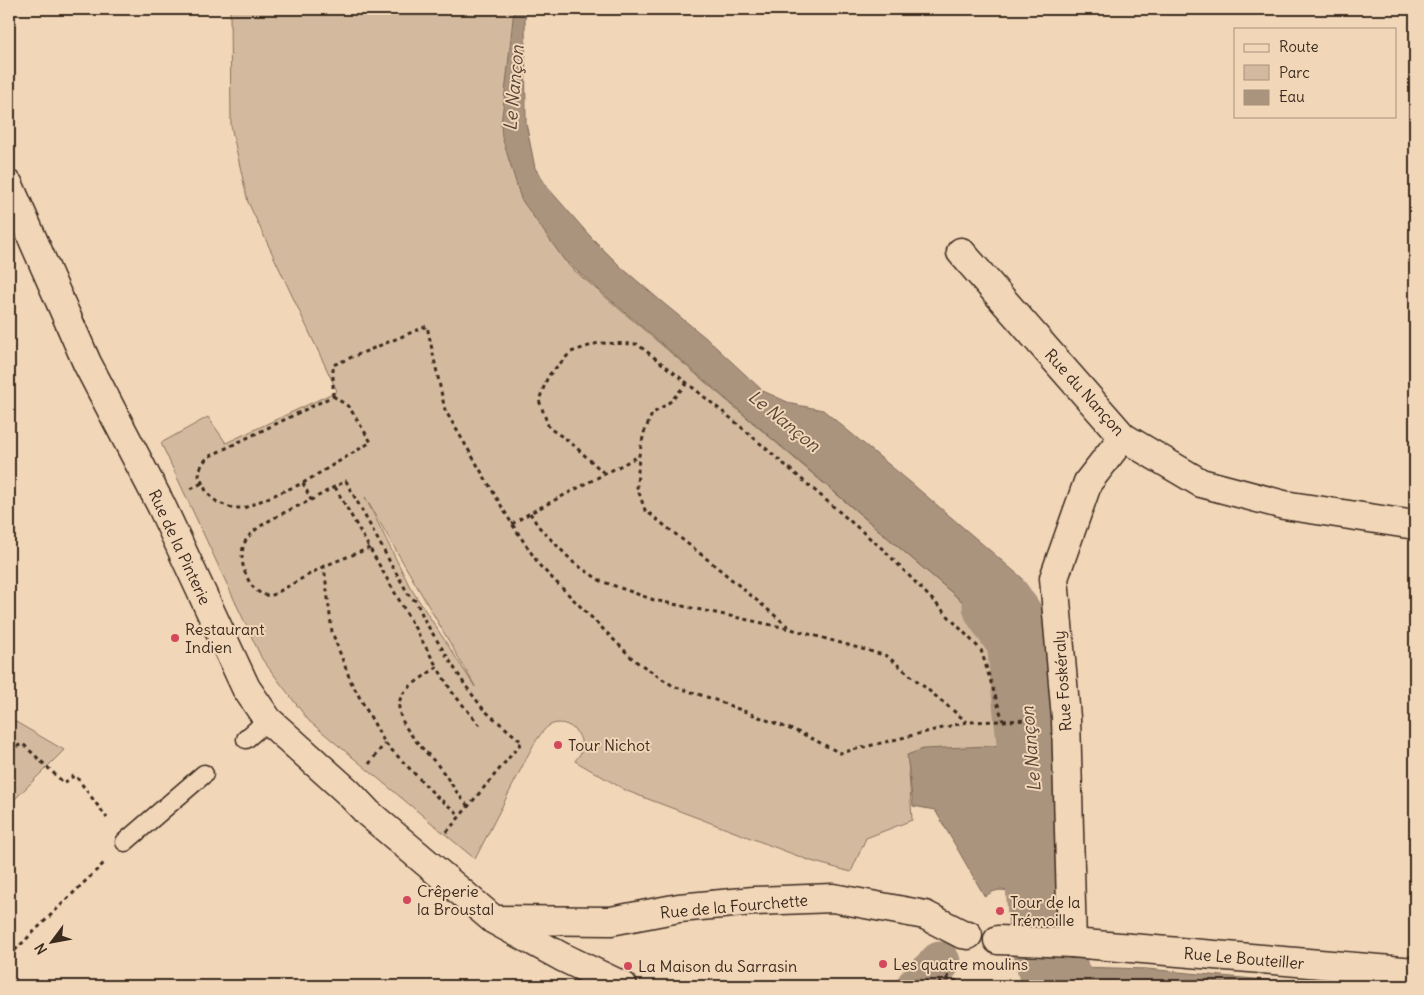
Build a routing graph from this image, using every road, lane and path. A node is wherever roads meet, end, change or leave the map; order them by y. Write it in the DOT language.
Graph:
graph roads {
  1 [pos="9,185"];
  2 [pos="961,252"];
  3 [pos="687,383"];
  4 [pos="333,396"];
  5 [pos="1123,437"];
  6 [pos="639,456"];
  7 [pos="604,473"];
  8 [pos="303,483"];
  9 [pos="335,486"];
  10 [pos="311,500"];
  11 [pos="530,513"];
  12 [pos="512,524"];
  13 [pos="1415,524"];
  14 [pos="370,548"];
  15 [pos="324,566"];
  16 [pos="791,630"];
  17 [pos="437,668"];
  18 [pos="268,720"];
  19 [pos="1004,720"];
  20 [pos="1017,720"];
  21 [pos="967,722"];
  22 [pos="482,728"];
  23 [pos="246,739"];
  24 [pos="9,749"];
  25 [pos="204,774"];
  26 [pos="468,806"];
  27 [pos="460,816"];
  28 [pos="125,842"];
  29 [pos="424,860"];
  30 [pos="494,920"];
  31 [pos="968,935"];
  32 [pos="998,940"];
  33 [pos="1072,943"];
  34 [pos="9,956"];
  35 [pos="952,967"];
  36 [pos="1415,972"];
  37 [pos="947,979"];
  38 [pos="623,986"];
  39 [pos="930,986"];
  40 [pos="984,986"];
  1 -- 18 [label="street, Rue de la Pinterie"];
  2 -- 5 [label="street, Rue du Nançon"];
  3 -- 6 [label="path"];
  3 -- 7 [label="path"];
  3 -- 19 [label="path"];
  4 -- 8 [label="path"];
  4 -- 8 [label="path"];
  4 -- 12 [label="path"];
  5 -- 13 [label="street, Rue du Nançon"];
  5 -- 33 [label="street, Rue Foskéraly"];
  6 -- 7 [label="path"];
  6 -- 16 [label="path"];
  7 -- 11 [label="path"];
  8 -- 10 [label="path"];
  9 -- 10 [label="path"];
  9 -- 14 [label="path"];
  9 -- 26 [label="path"];
  10 -- 15 [label="path"];
  11 -- 12 [label="path"];
  11 -- 16 [label="path"];
  12 -- 21 [label="path"];
  14 -- 15 [label="path"];
  14 -- 17 [label="path"];
  15 -- 27 [label="path"];
  16 -- 21 [label="path"];
  17 -- 22 [label="path"];
  17 -- 26 [label="path"];
  18 -- 23 [label="lane"];
  18 -- 29 [label="street, Rue de la Pinterie"];
  19 -- 20 [label="path"];
  19 -- 21 [label="path"];
  24 -- 28 [label="path"];
  25 -- 28 [label="lane"];
  26 -- 27 [label="path"];
  27 -- 29 [label="path"];
  28 -- 34 [label="path"];
  29 -- 30 [label="street, Rue de la Pinterie"];
  30 -- 31 [label="street, Rue de la Fourchette"];
  30 -- 38 [label="street, Rue de la Pinterie"];
  32 -- 33 [label="street"];
  33 -- 36 [label="street, Rue Le Bouteiller"];
  35 -- 37 [label="path"];
  37 -- 39 [label="path"];
  37 -- 40 [label="path"];
}
